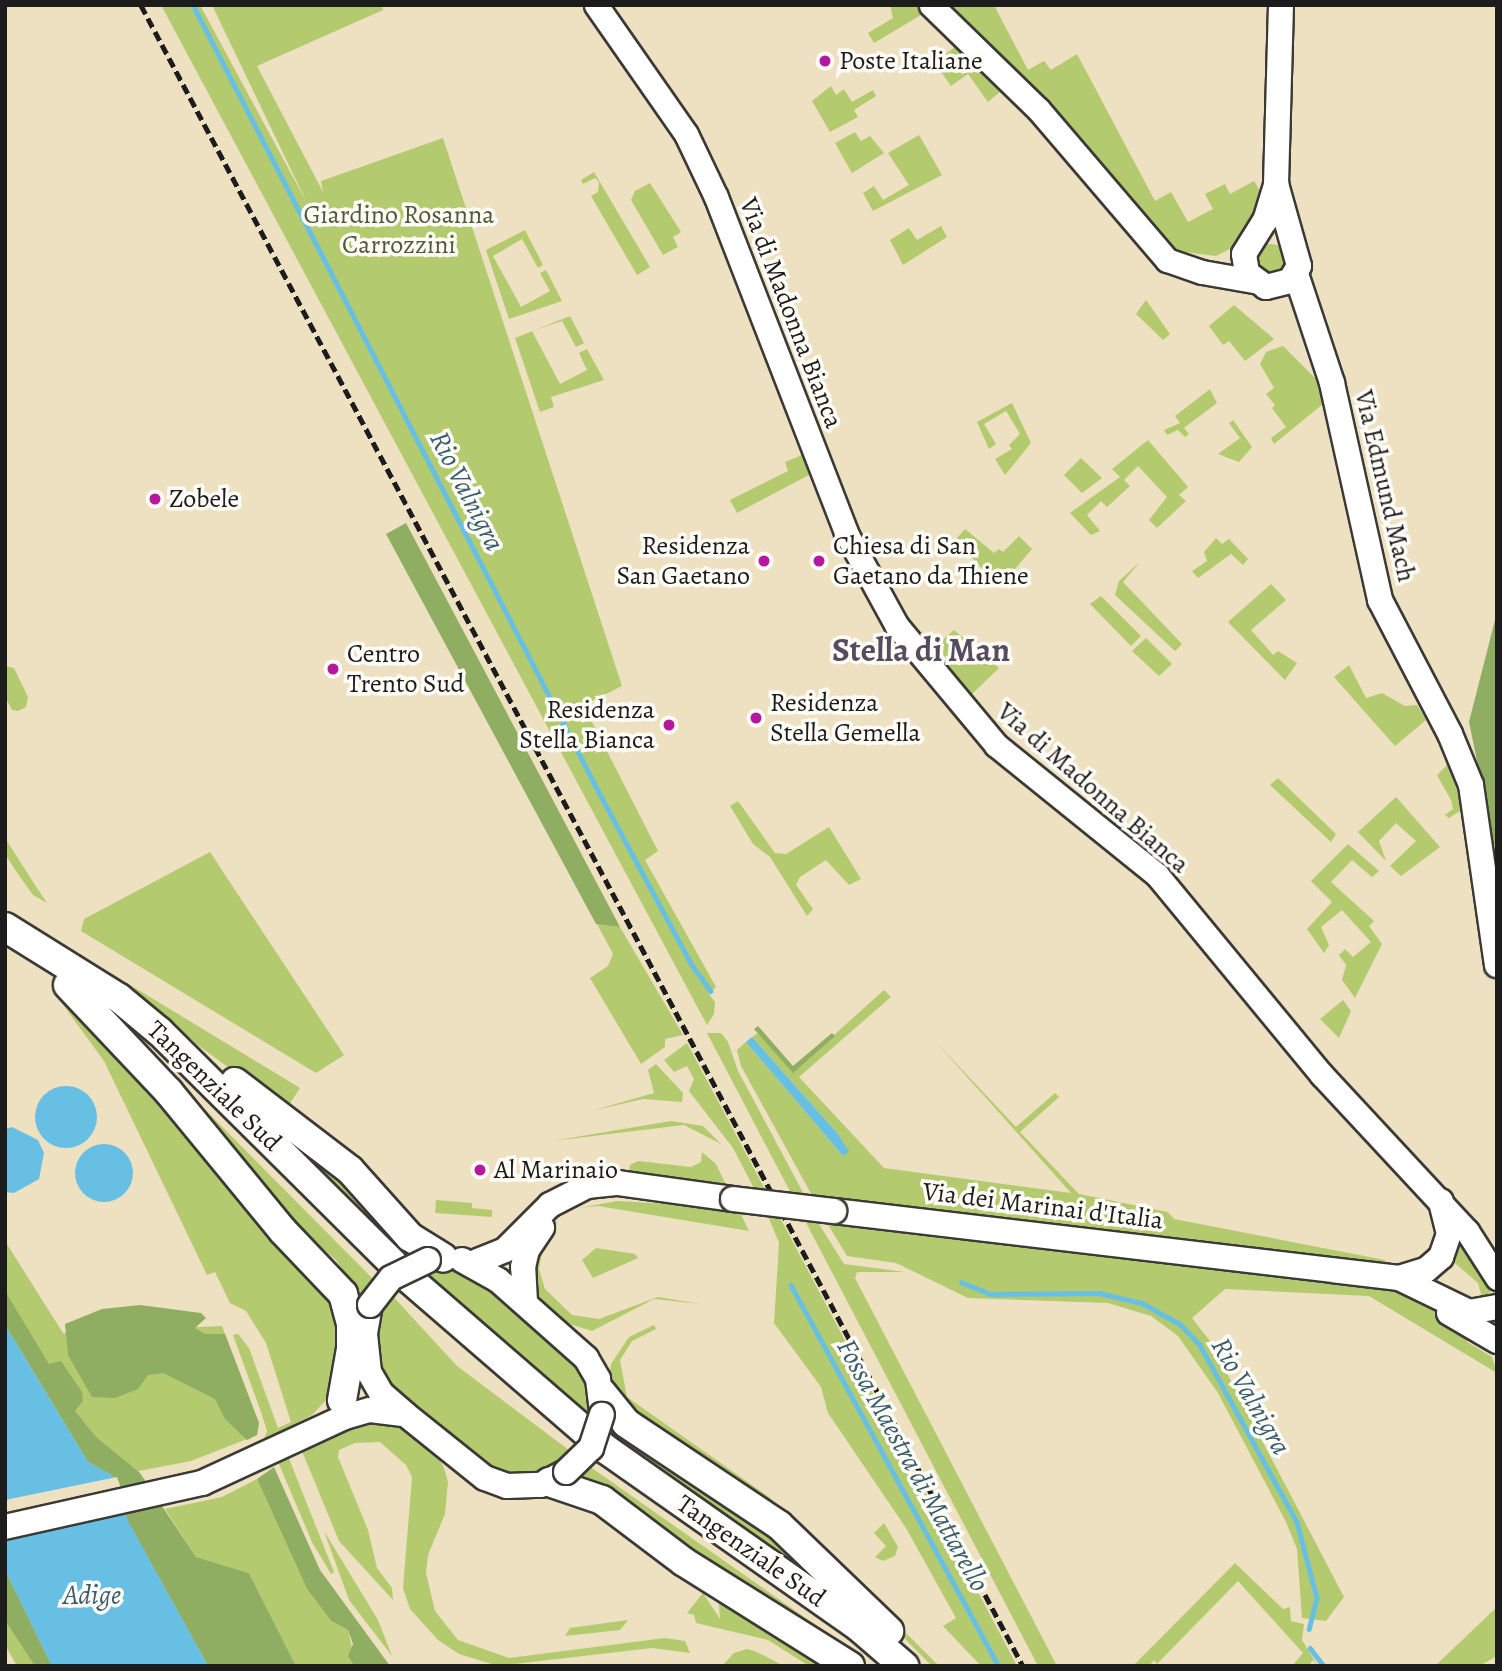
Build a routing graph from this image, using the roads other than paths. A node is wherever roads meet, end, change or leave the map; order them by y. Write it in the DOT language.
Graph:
graph roads {
  1 [pos="596,5"];
  2 [pos="931,5"];
  3 [pos="1281,5"];
  4 [pos="1276,184"];
  5 [pos="1252,240"];
  6 [pos="1294,241"];
  7 [pos="1202,272"];
  8 [pos="1296,274"];
  9 [pos="1263,284"];
  10 [pos="1313,337"];
  11 [pos="5,927"];
  12 [pos="5,945"];
  13 [pos="1497,965"];
  14 [pos="68,985"];
  15 [pos="119,998"];
  16 [pos="694,1195"];
  17 [pos="254,1196"];
  18 [pos="1441,1201"];
  19 [pos="435,1259"];
  20 [pos="473,1263"];
  21 [pos="1494,1268"];
  22 [pos="1391,1278"];
  23 [pos="525,1302"];
  24 [pos="1497,1307"];
  25 [pos="1497,1340"];
  26 [pos="365,1344"];
  27 [pos="342,1399"];
  28 [pos="602,1404"];
  29 [pos="405,1414"];
  30 [pos="265,1452"];
  31 [pos="557,1477"];
  32 [pos="5,1513"];
  33 [pos="5,1527"];
  34 [pos="850,1666"];
  35 [pos="879,1666"];
  36 [pos="904,1666"];
  37 [pos="923,1666"];
  1 -- 18 [label="main road, Via di Madonna Bianca"];
  2 -- 7 [label="main road"];
  3 -- 4 [label="main road"];
  4 -- 5 [label="main road"];
  4 -- 6 [label="main road"];
  5 -- 6 [label="main road"];
  5 -- 7 [label="main road"];
  5 -- 9 [label="main road"];
  6 -- 8 [label="main road"];
  7 -- 9 [label="main road"];
  8 -- 9 [label="main road"];
  8 -- 10 [label="main road, Via Edmund Mach"];
  9 -- 10 [label="main road, Via Edmund Mach"];
  10 -- 13 [label="main road, Via Edmund Mach"];
  11 -- 15 [label="highway, Tangenziale Sud"];
  12 -- 14 [label="highway, Tangenziale Sud"];
  14 -- 17 [label="highway"];
  14 -- 35 [label="highway, Tangenziale Sud"];
  15 -- 19 [label="highway"];
  15 -- 36 [label="highway, Tangenziale Sud"];
  16 -- 20 [label="main road, Via dei Marinai d'Italia"];
  16 -- 22 [label="main road, Via dei Marinai d'Italia, bridge"];
  16 -- 23 [label="main road, Via dei Marinai d'Italia"];
  17 -- 26 [label="highway"];
  17 -- 27 [label="highway"];
  18 -- 21 [label="main road, Via di Madonna Bianca"];
  18 -- 22 [label="main road"];
  19 -- 20 [label="main road"];
  19 -- 26 [label="main road, bridge"];
  20 -- 23 [label="main road"];
  22 -- 24 [label="main road, Via dei Marinai d'Italia"];
  22 -- 25 [label="main road, Via dei Marinai d'Italia"];
  23 -- 28 [label="main road"];
  26 -- 27 [label="main road"];
  26 -- 29 [label="main road"];
  27 -- 30 [label="main road"];
  28 -- 31 [label="main road, bridge"];
  28 -- 37 [label="highway"];
  29 -- 30 [label="main road"];
  29 -- 31 [label="main road"];
  30 -- 32 [label="main road"];
  30 -- 33 [label="main road"];
  31 -- 34 [label="highway"];
}
